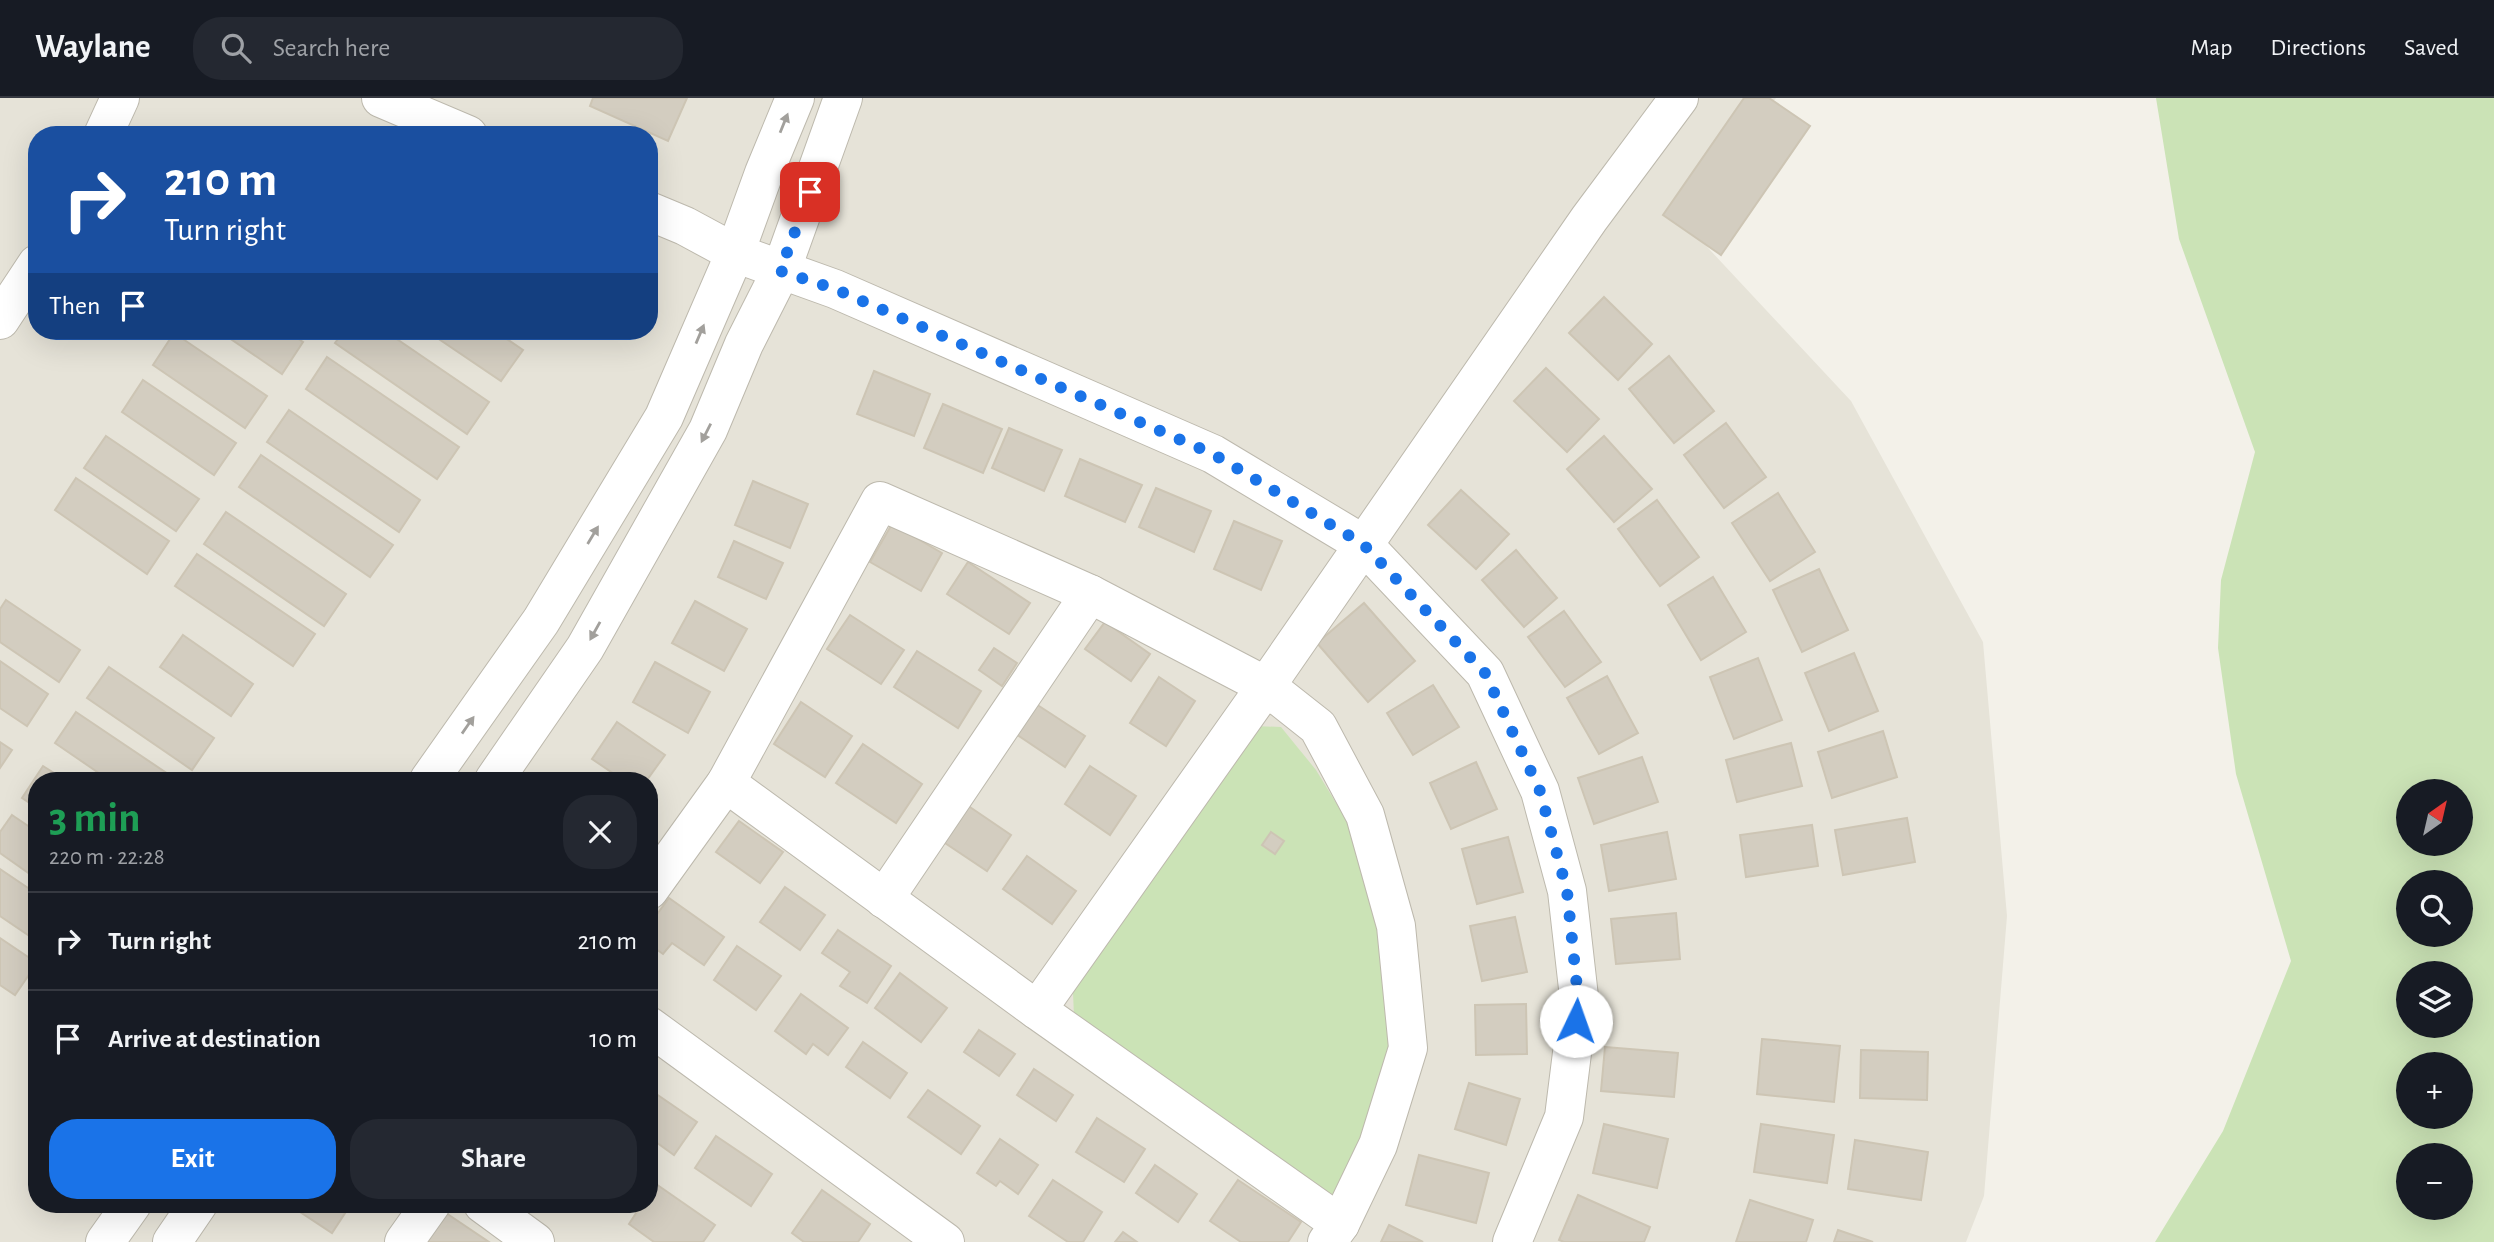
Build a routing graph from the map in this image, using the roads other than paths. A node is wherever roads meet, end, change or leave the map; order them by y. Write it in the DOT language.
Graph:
graph roads {
  1 [pos="120,98"];
  2 [pos="381,98"];
  3 [pos="795,98"];
  4 [pos="843,98"];
  5 [pos="1679,98"];
  6 [pos="107,126"];
  7 [pos="447,126"];
  8 [pos="658,215"];
  9 [pos="735,253"];
  10 [pos="780,271"];
  11 [pos="28,278"];
  12 [pos="0,320"];
  13 [pos="1363,544"];
  14 [pos="1090,594"];
  15 [pos="1266,687"];
  16 [pos="435,772"];
  17 [pos="500,772"];
  18 [pos="726,783"];
  19 [pos="658,877"];
  20 [pos="884,899"];
  21 [pos="1037,1010"];
  22 [pos="658,1033"];
  23 [pos="126,1213"];
  24 [pos="192,1213"];
  25 [pos="425,1213"];
  26 [pos="495,1213"];
  27 [pos="1334,1233"];
  28 [pos="106,1242"];
  29 [pos="172,1242"];
  30 [pos="404,1242"];
  31 [pos="535,1242"];
  32 [pos="944,1242"];
  33 [pos="1512,1242"];
  1 -- 6 [label="street"];
  2 -- 7 [label="street"];
  9 -- 3 [label="street, one-way"];
  4 -- 10 [label="street"];
  5 -- 13 [label="street"];
  8 -- 9 [label="street"];
  9 -- 10 [label="street"];
  16 -- 9 [label="street, one-way"];
  10 -- 13 [label="street"];
  10 -- 17 [label="street, one-way"];
  11 -- 12 [label="street"];
  13 -- 15 [label="street"];
  13 -- 33 [label="street"];
  14 -- 15 [label="street"];
  14 -- 18 [label="street"];
  14 -- 20 [label="street"];
  15 -- 21 [label="street"];
  15 -- 27 [label="street"];
  18 -- 19 [label="street"];
  18 -- 20 [label="street"];
  20 -- 21 [label="street"];
  21 -- 27 [label="street"];
  22 -- 32 [label="street"];
  23 -- 28 [label="street"];
  24 -- 29 [label="street"];
  25 -- 30 [label="street"];
  26 -- 31 [label="street"];
}
